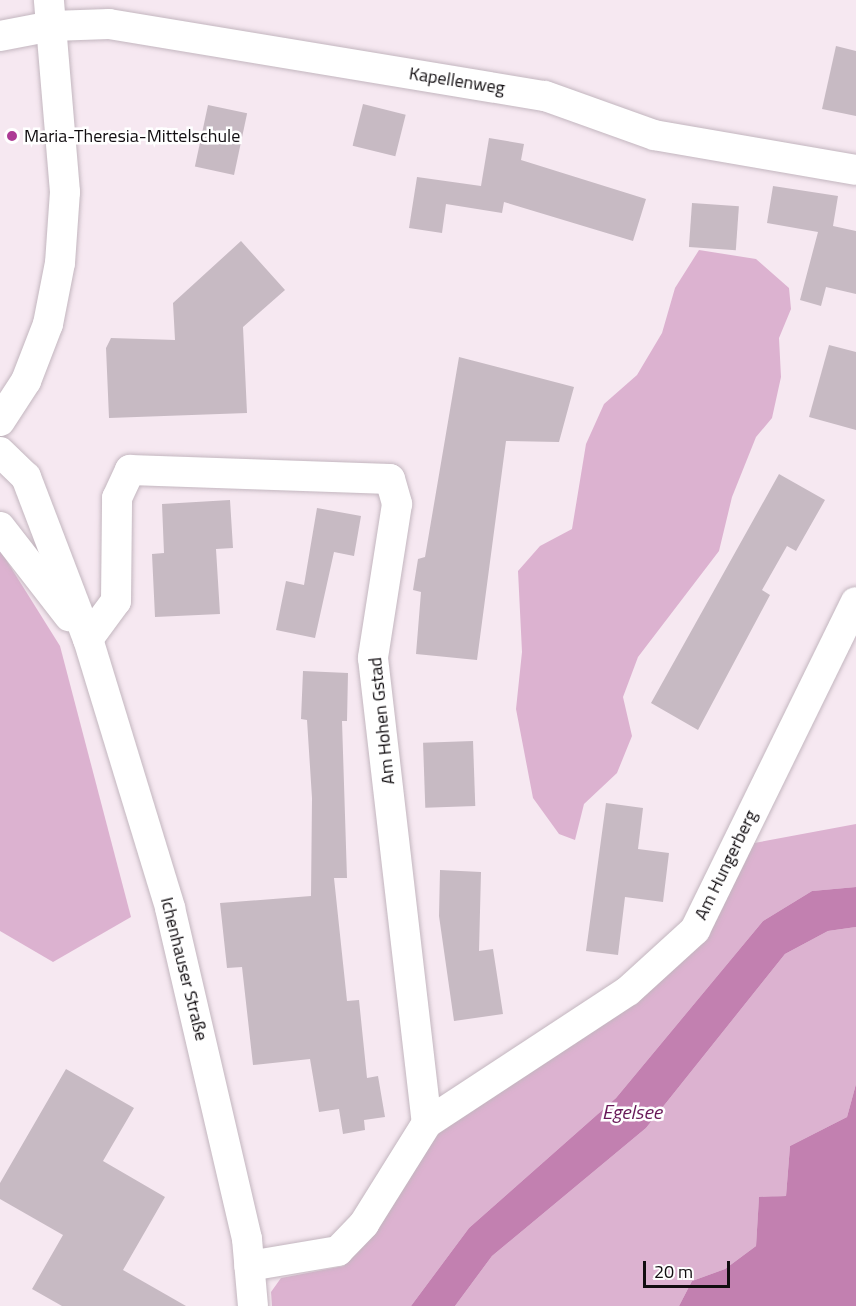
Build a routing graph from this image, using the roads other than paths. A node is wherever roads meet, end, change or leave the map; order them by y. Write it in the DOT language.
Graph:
graph roads {
  1 [pos="50,13"];
  2 [pos="0,36"];
  3 [pos="856,170"];
  4 [pos="0,421"];
  5 [pos="0,452"];
  6 [pos="0,527"];
  7 [pos="856,602"];
  8 [pos="88,639"];
  9 [pos="428,1123"];
  10 [pos="249,1266"];
  11 [pos="253,1306"];
  1 -- 2 [label="street, Kapellenweg"];
  1 -- 3 [label="street, Kapellenweg"];
  1 -- 4 [label="street"];
  5 -- 8 [label="street, Ichenhauser Straße"];
  6 -- 8 [label="street, Ichenhauser Straße"];
  7 -- 9 [label="street, Am Hungerberg"];
  8 -- 9 [label="street, Am Hohen Gstad"];
  8 -- 10 [label="street, Ichenhauser Straße"];
  9 -- 10 [label="street"];
  10 -- 11 [label="street, Ichenhauser Straße"];
}
